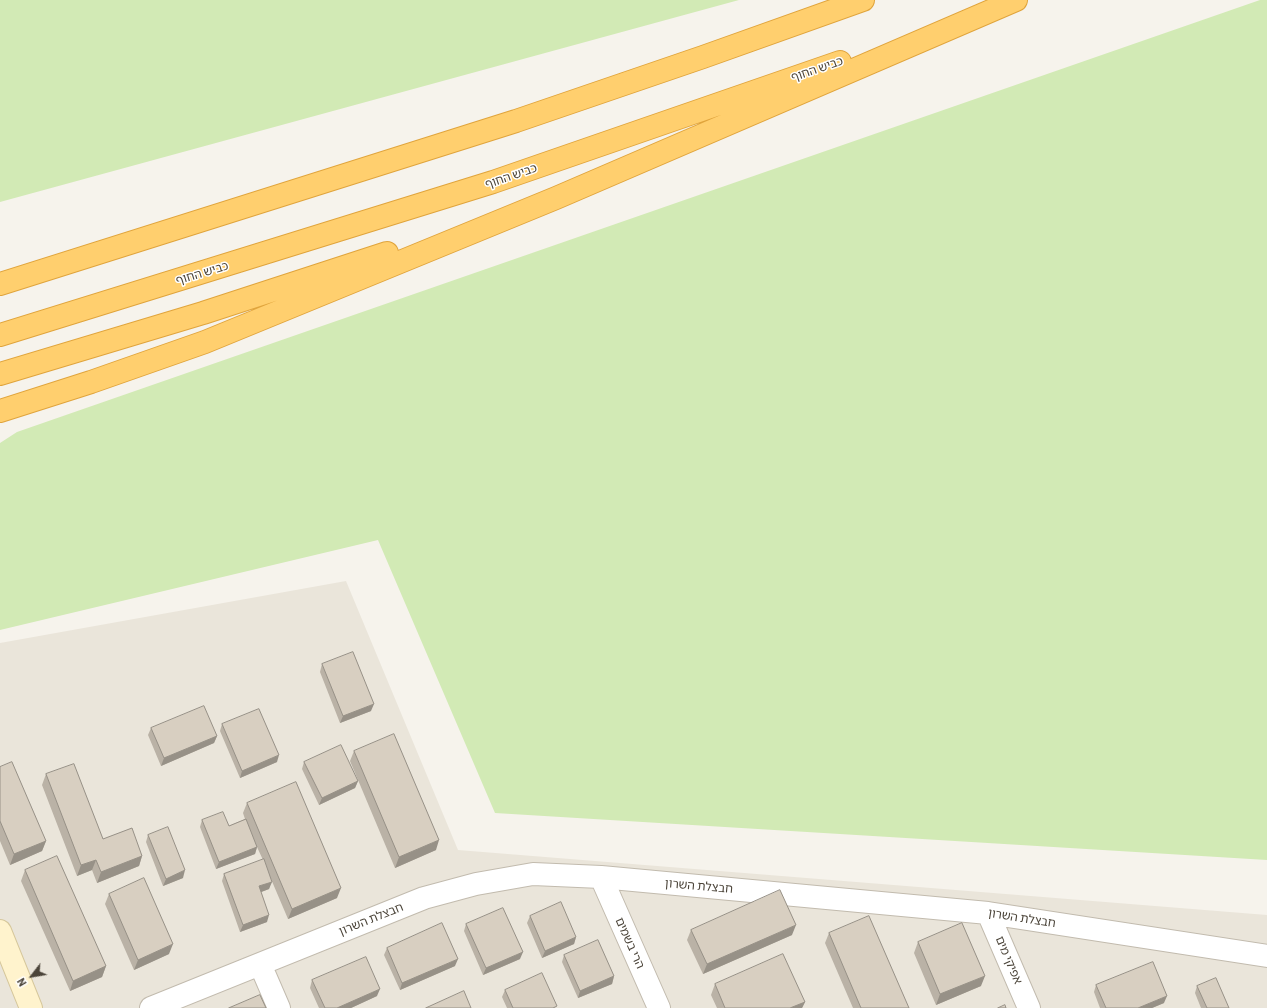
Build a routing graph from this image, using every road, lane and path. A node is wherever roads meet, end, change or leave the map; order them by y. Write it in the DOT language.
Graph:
graph roads {
  1 [pos="863,0"];
  2 [pos="1016,0"];
  3 [pos="556,198"];
  4 [pos="0,284"];
  5 [pos="0,335"];
  6 [pos="0,374"];
  7 [pos="0,411"];
  8 [pos="601,877"];
  9 [pos="988,912"];
  10 [pos="0,931"];
  11 [pos="1267,956"];
  12 [pos="260,964"];
  13 [pos="31,1008"];
  14 [pos="151,1008"];
  15 [pos="279,1008"];
  16 [pos="659,1008"];
  17 [pos="1029,1008"];
  1 -- 4 [label="highway"];
  2 -- 3 [label="highway"];
  2 -- 5 [label="highway, כביש החוף"];
  3 -- 6 [label="highway"];
  3 -- 7 [label="highway"];
  8 -- 9 [label="street, חבצלת השרון"];
  8 -- 12 [label="street, חבצלת השרון"];
  8 -- 16 [label="street, הרי בשמים"];
  9 -- 11 [label="street, חבצלת השרון"];
  9 -- 17 [label="street, אפיקי מים"];
  10 -- 13 [label="street"];
  12 -- 14 [label="street, חבצלת השרון"];
  12 -- 15 [label="street"];
}
